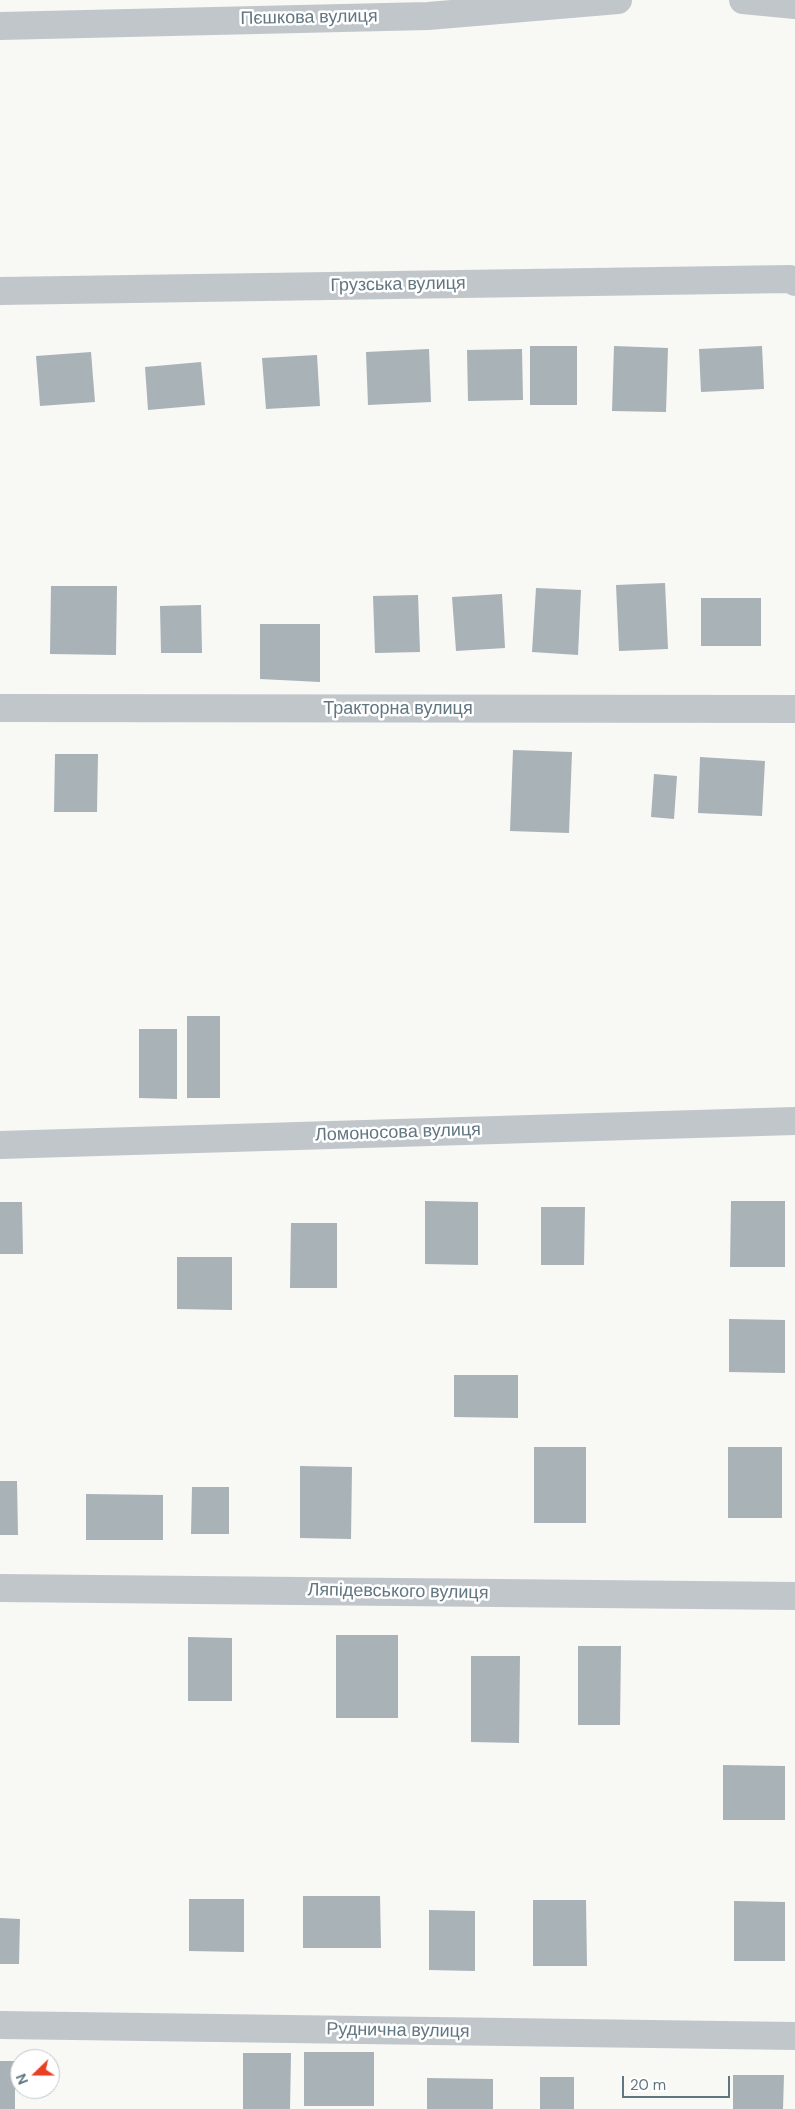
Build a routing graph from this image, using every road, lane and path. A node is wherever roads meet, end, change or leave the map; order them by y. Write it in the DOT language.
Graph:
graph roads {
  1 [pos="618,0"];
  2 [pos="743,0"];
  3 [pos="795,5"];
  4 [pos="0,26"];
  5 [pos="795,282"];
  6 [pos="0,291"];
  7 [pos="0,708"];
  8 [pos="795,709"];
  9 [pos="795,1121"];
  10 [pos="0,1145"];
  11 [pos="0,1588"];
  12 [pos="795,1596"];
  13 [pos="0,2026"];
  14 [pos="795,2036"];
  1 -- 4 [label="street, Пєшкова вулиця"];
  2 -- 3 [label="street"];
  5 -- 6 [label="street, Грузська вулиця"];
  7 -- 8 [label="street, Тракторна вулиця"];
  9 -- 10 [label="street, Ломоносова вулиця"];
  11 -- 12 [label="street, Ляпідевського вулиця"];
  13 -- 14 [label="street, Руднична вулиця"];
}
